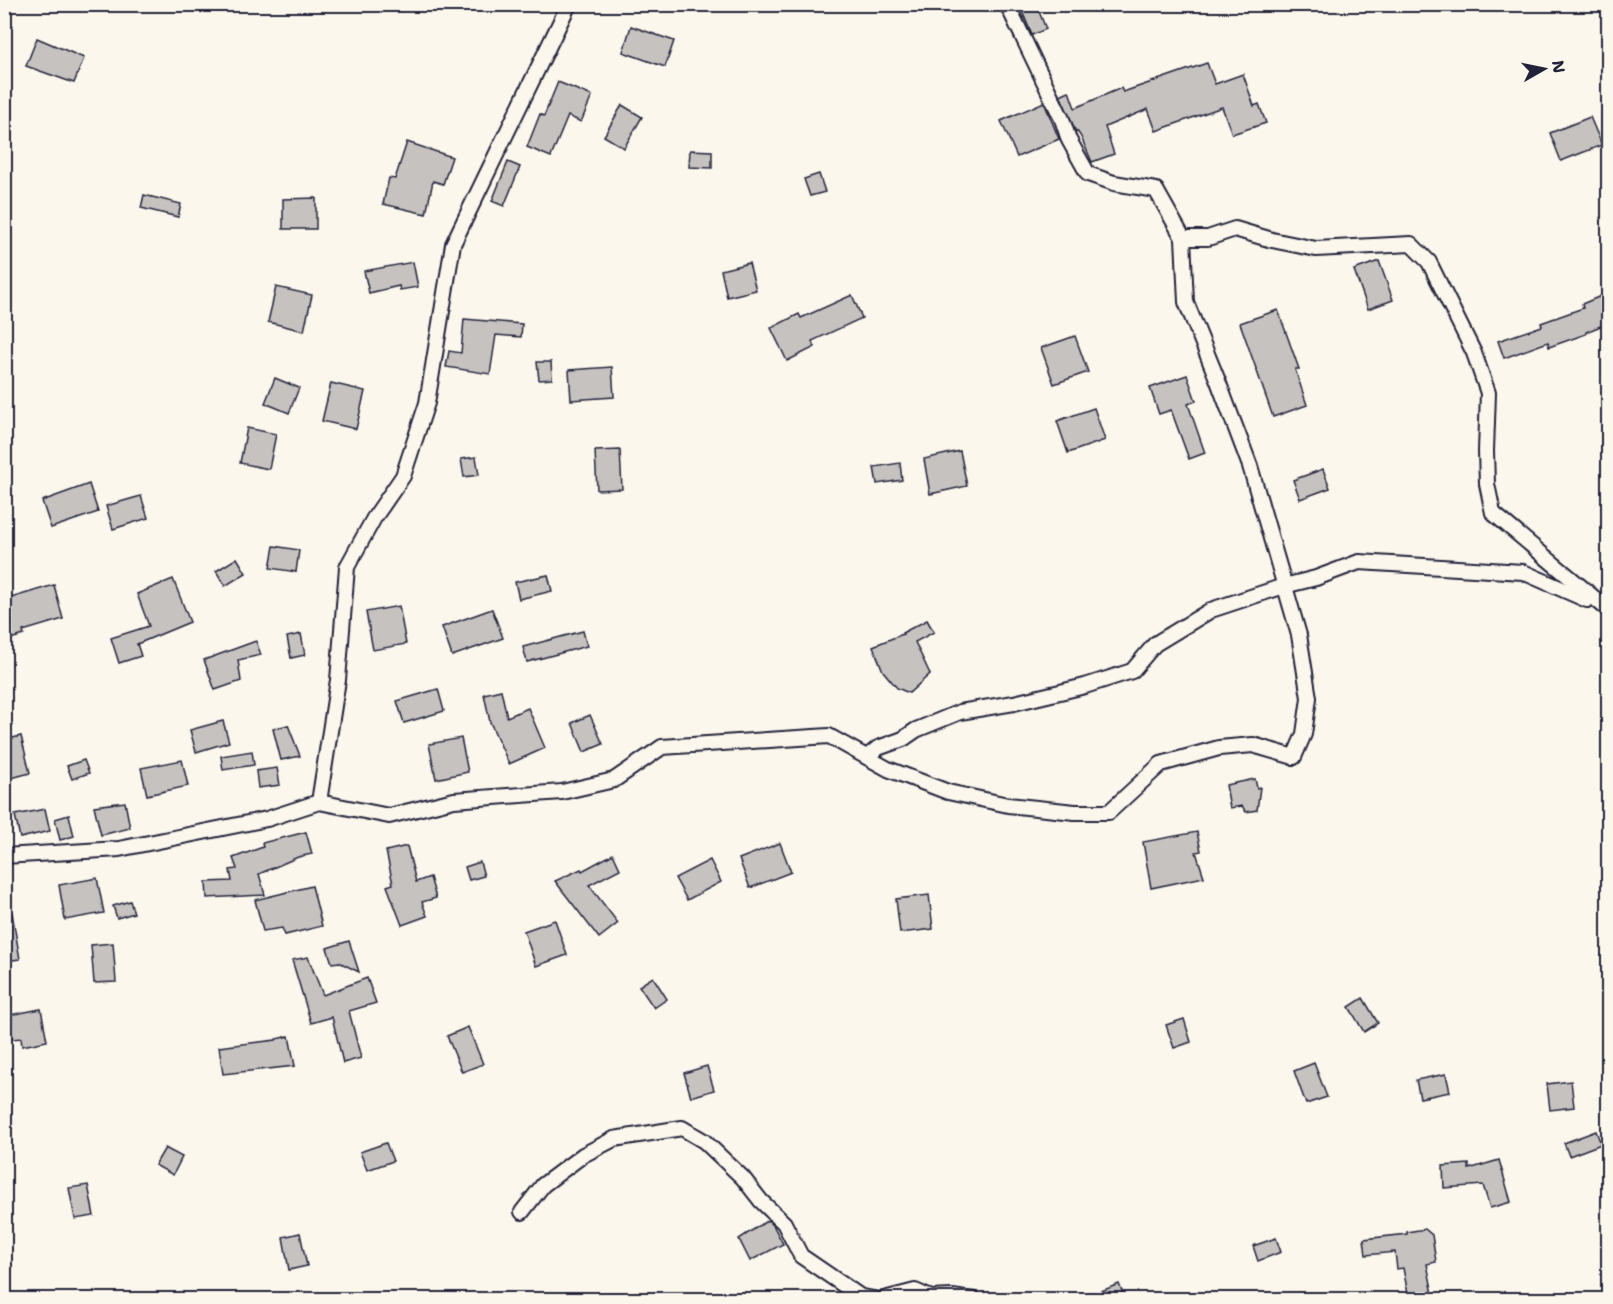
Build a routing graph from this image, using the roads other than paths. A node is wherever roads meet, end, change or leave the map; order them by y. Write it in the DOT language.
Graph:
graph roads {
  1 [pos="569,4"];
  2 [pos="1007,4"];
  3 [pos="1183,237"];
  4 [pos="1284,586"];
  5 [pos="1607,608"];
  6 [pos="867,757"];
  7 [pos="319,802"];
  8 [pos="4,856"];
  9 [pos="522,1212"];
  10 [pos="880,1299"];
  11 [pos="974,1299"];
  1 -- 7 [label="street"];
  2 -- 3 [label="street"];
  3 -- 4 [label="street"];
  3 -- 5 [label="street"];
  4 -- 5 [label="street"];
  4 -- 6 [label="street"];
  4 -- 6 [label="street"];
  6 -- 7 [label="street"];
  7 -- 8 [label="street"];
  9 -- 10 [label="street"];
  10 -- 11 [label="street"];
}
